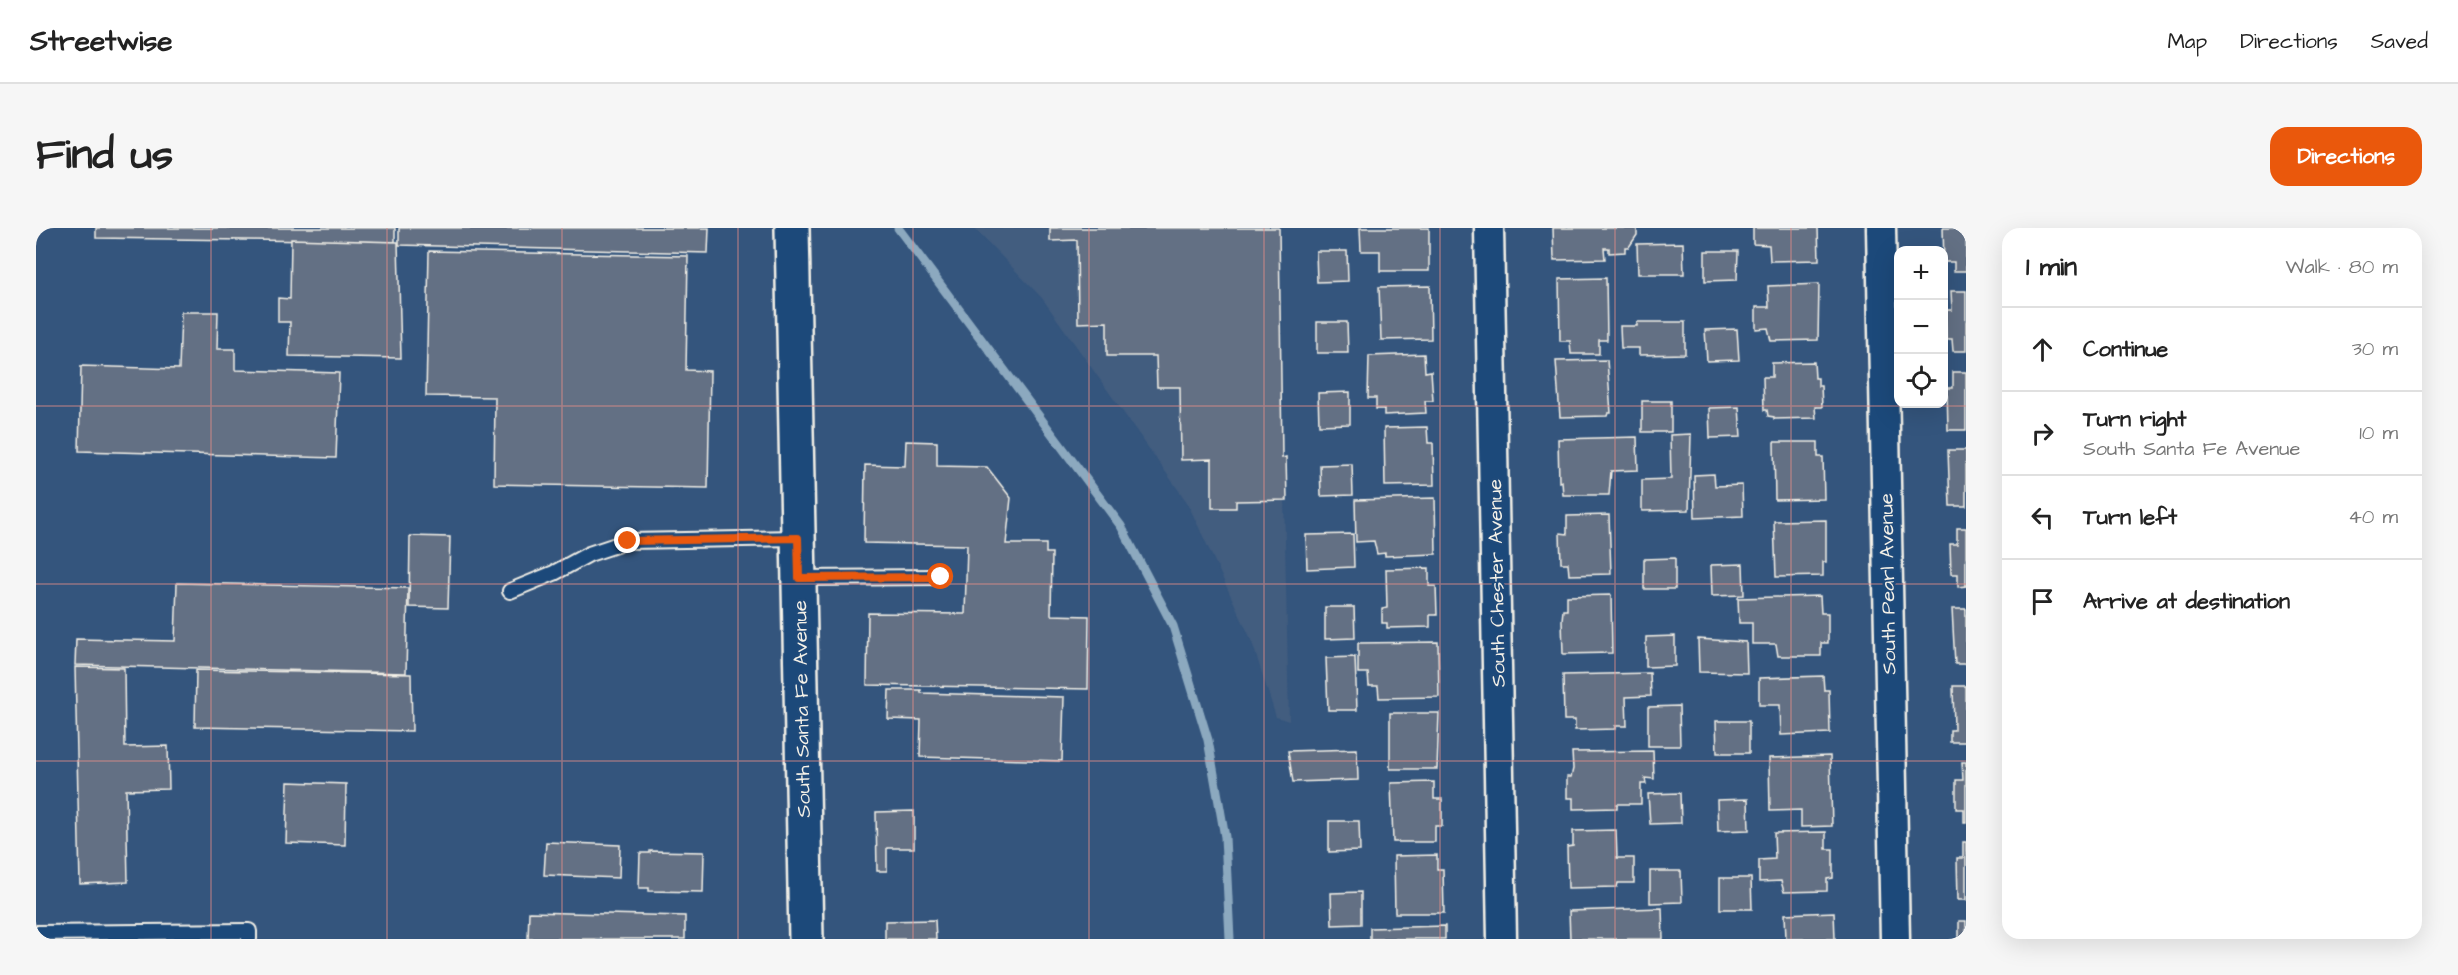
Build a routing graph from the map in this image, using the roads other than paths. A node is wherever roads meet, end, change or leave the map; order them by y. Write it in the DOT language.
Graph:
graph roads {
  1 [pos="792,228"];
  2 [pos="1489,228"];
  3 [pos="1881,228"];
  4 [pos="798,538"];
  5 [pos="941,577"];
  6 [pos="799,578"];
  7 [pos="510,591"];
  8 [pos="36,933"];
  9 [pos="249,939"];
  10 [pos="806,939"];
  11 [pos="1502,939"];
  12 [pos="1895,939"];
  1 -- 4 [label="main road, South Santa Fe Avenue"];
  2 -- 11 [label="street, South Chester Avenue"];
  3 -- 12 [label="street, South Pearl Avenue"];
  4 -- 6 [label="main road, South Santa Fe Avenue"];
  4 -- 7 [label="lane"];
  5 -- 6 [label="lane"];
  6 -- 10 [label="main road, South Santa Fe Avenue"];
  8 -- 9 [label="lane"];
}
